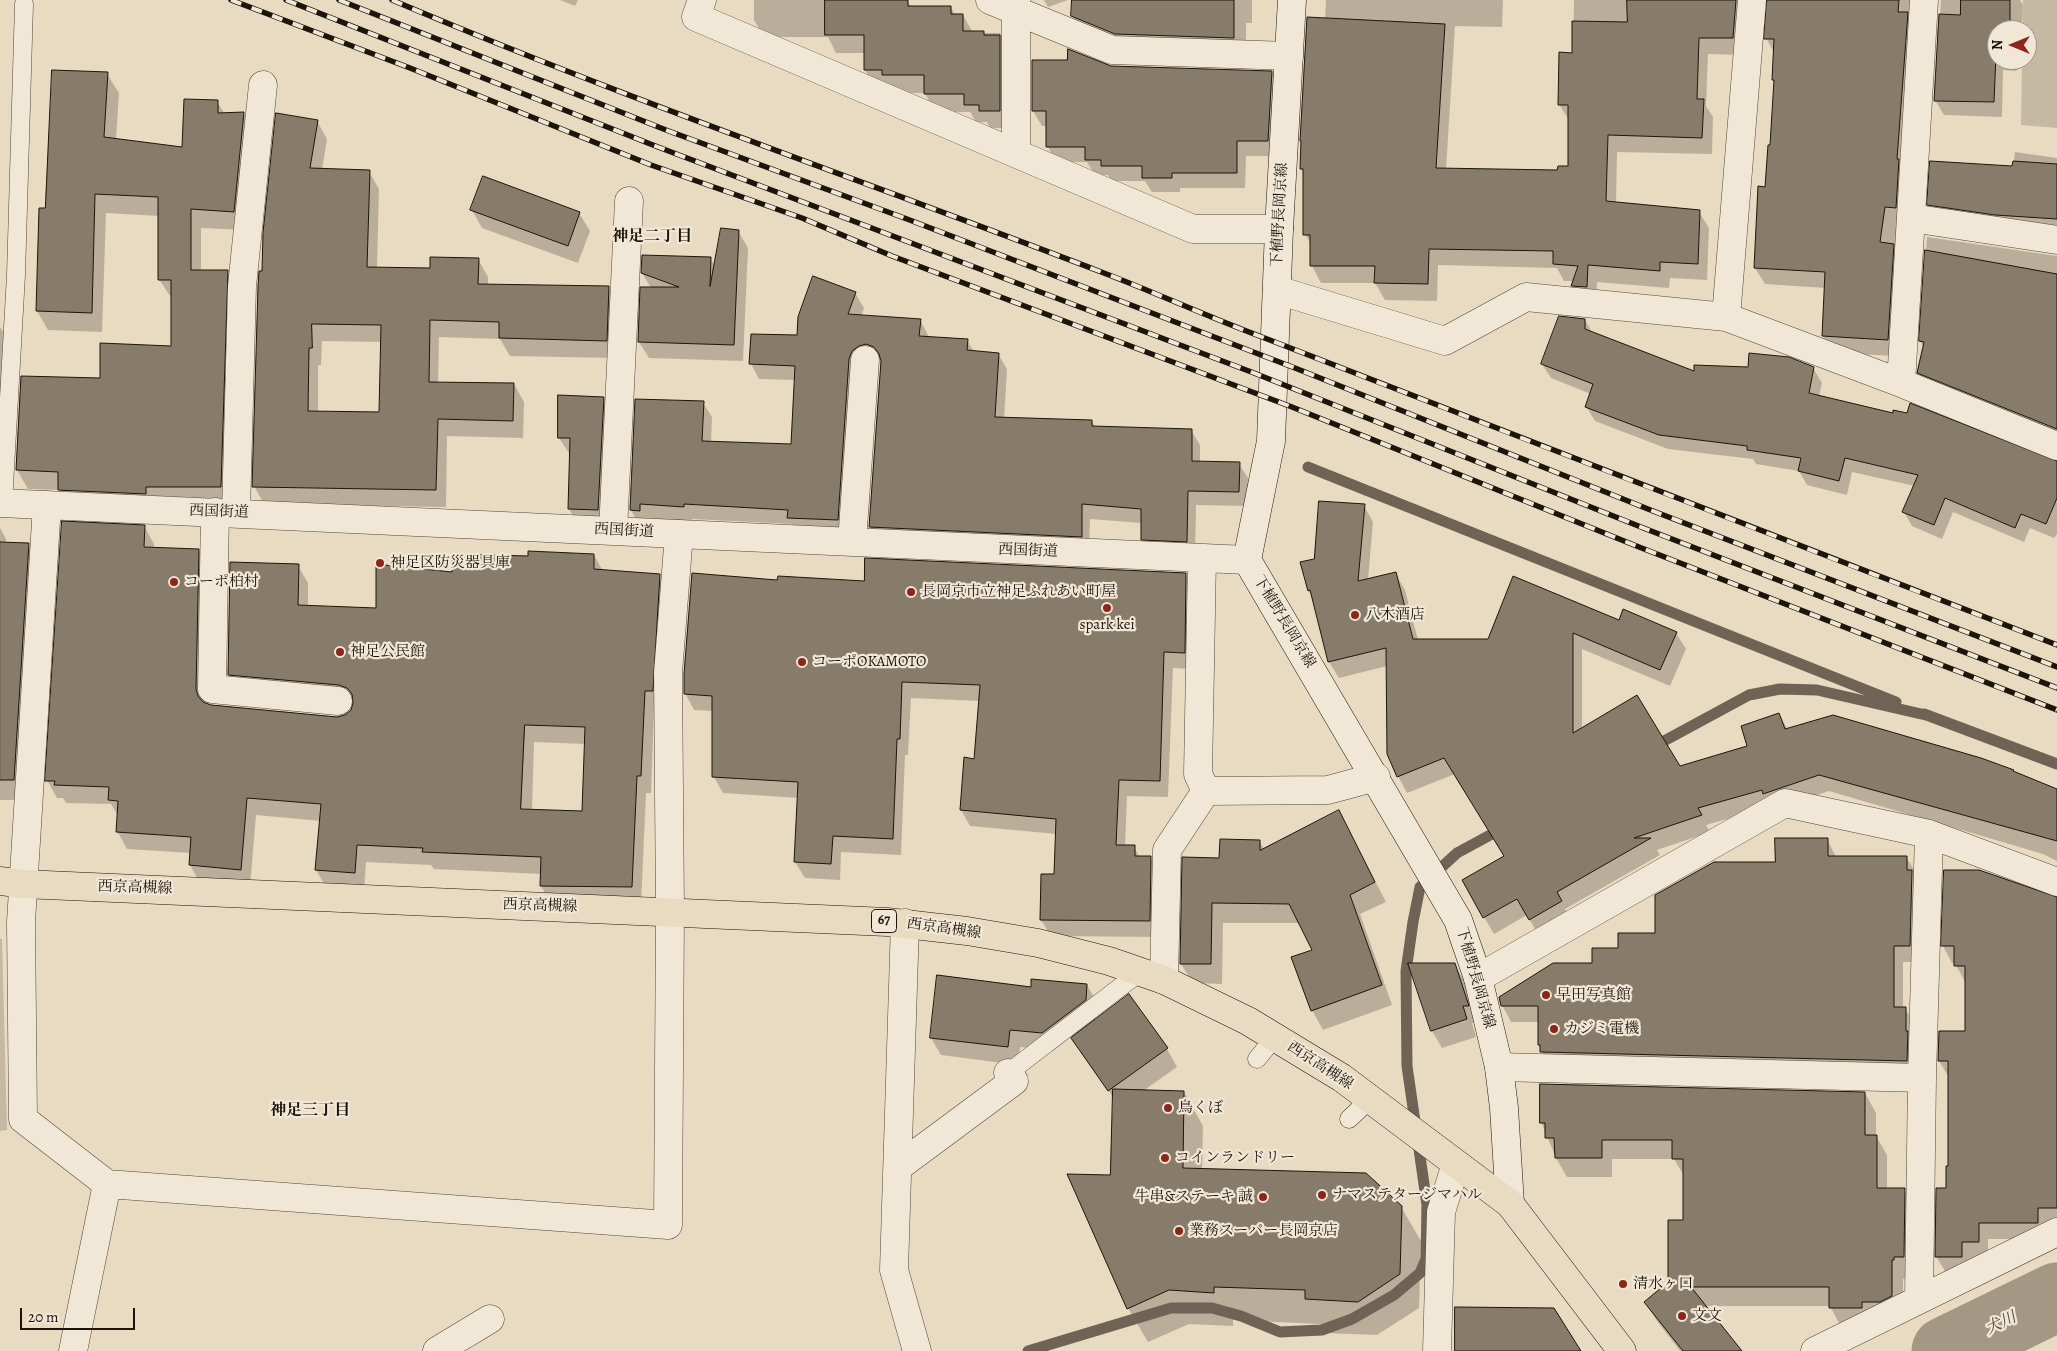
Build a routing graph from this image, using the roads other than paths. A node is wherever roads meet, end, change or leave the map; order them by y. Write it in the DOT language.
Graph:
graph roads {
  1 [pos="702,0"];
  2 [pos="990,0"];
  3 [pos="1292,0"];
  4 [pos="1752,0"];
  5 [pos="1924,0"];
  6 [pos="24,4"];
  7 [pos="1016,5"];
  8 [pos="1289,56"];
  9 [pos="263,85"];
  10 [pos="1016,154"];
  11 [pos="629,201"];
  12 [pos="1911,218"];
  13 [pos="1279,229"];
  14 [pos="2057,240"];
  15 [pos="1277,290"];
  16 [pos="1726,317"];
  17 [pos="865,360"];
  18 [pos="1900,383"];
  19 [pos="2057,446"];
  20 [pos="1,503"];
  21 [pos="48,506"];
  22 [pos="226,513"];
  23 [pos="613,531"];
  24 [pos="679,534"];
  25 [pos="852,542"];
  26 [pos="1202,558"];
  27 [pos="1247,560"];
  28 [pos="338,701"];
  29 [pos="1376,777"];
  30 [pos="1206,791"];
  31 [pos="1929,834"];
  32 [pos="12,882"];
  33 [pos="2057,882"];
  34 [pos="670,911"];
  35 [pos="905,923"];
  36 [pos="1152,976"];
  37 [pos="1478,978"];
  38 [pos="1274,1037"];
  39 [pos="1257,1059"];
  40 [pos="1499,1067"];
  41 [pos="1008,1073"];
  42 [pos="1922,1078"];
  43 [pos="1370,1100"];
  44 [pos="1349,1120"];
  45 [pos="1456,1164"];
  46 [pos="898,1167"];
  47 [pos="107,1184"];
  48 [pos="1510,1204"];
  49 [pos="2057,1232"];
  50 [pos="1919,1299"];
  51 [pos="490,1319"];
  52 [pos="73,1351"];
  53 [pos="437,1351"];
  54 [pos="917,1351"];
  55 [pos="1437,1351"];
  56 [pos="1622,1351"];
  57 [pos="1815,1351"];
  1 -- 10 [label="street"];
  2 -- 7 [label="street"];
  3 -- 8 [label="street, 下植野長岡京線"];
  4 -- 16 [label="street"];
  5 -- 12 [label="street"];
  6 -- 20 [label="lane"];
  7 -- 8 [label="street"];
  7 -- 10 [label="street"];
  8 -- 13 [label="street, 下植野長岡京線"];
  9 -- 22 [label="street"];
  10 -- 13 [label="street"];
  11 -- 23 [label="street"];
  12 -- 14 [label="street"];
  12 -- 18 [label="street"];
  13 -- 15 [label="street, 下植野長岡京線"];
  15 -- 16 [label="street"];
  15 -- 27 [label="street, 下植野長岡京線"];
  16 -- 18 [label="street"];
  17 -- 25 [label="street"];
  18 -- 19 [label="street"];
  20 -- 21 [label="street, 西国街道"];
  21 -- 22 [label="street, 西国街道"];
  21 -- 32 [label="street"];
  22 -- 23 [label="street, 西国街道"];
  22 -- 28 [label="street"];
  23 -- 24 [label="street, 西国街道"];
  24 -- 25 [label="street, 西国街道"];
  24 -- 34 [label="street"];
  25 -- 26 [label="street, 西国街道"];
  26 -- 27 [label="street, 西国街道"];
  26 -- 30 [label="street"];
  27 -- 29 [label="street, 下植野長岡京線"];
  29 -- 30 [label="street"];
  29 -- 37 [label="street, 下植野長岡京線"];
  30 -- 36 [label="street"];
  31 -- 33 [label="street"];
  31 -- 37 [label="street"];
  31 -- 42 [label="street"];
  32 -- 34 [label="main road, 西京高槻線 / 67"];
  32 -- 47 [label="street"];
  34 -- 35 [label="main road, 西京高槻線 / 67"];
  34 -- 47 [label="street"];
  35 -- 36 [label="main road, 西京高槻線 / 67"];
  35 -- 46 [label="street"];
  36 -- 38 [label="main road, 西京高槻線 / 67"];
  36 -- 41 [label="lane"];
  37 -- 40 [label="street, 下植野長岡京線"];
  38 -- 39 [label="lane"];
  38 -- 43 [label="main road, 西京高槻線 / 67"];
  40 -- 42 [label="street"];
  40 -- 48 [label="street, 下植野長岡京線"];
  41 -- 46 [label="street"];
  42 -- 50 [label="street"];
  43 -- 44 [label="lane"];
  43 -- 45 [label="main road, 西京高槻線 / 67"];
  45 -- 48 [label="main road, 西京高槻線 / 67"];
  45 -- 55 [label="street"];
  46 -- 54 [label="street"];
  47 -- 52 [label="street"];
  48 -- 56 [label="main road, 西京高槻線 / 67"];
  49 -- 50 [label="street"];
  50 -- 57 [label="street"];
  51 -- 53 [label="street"];
}
